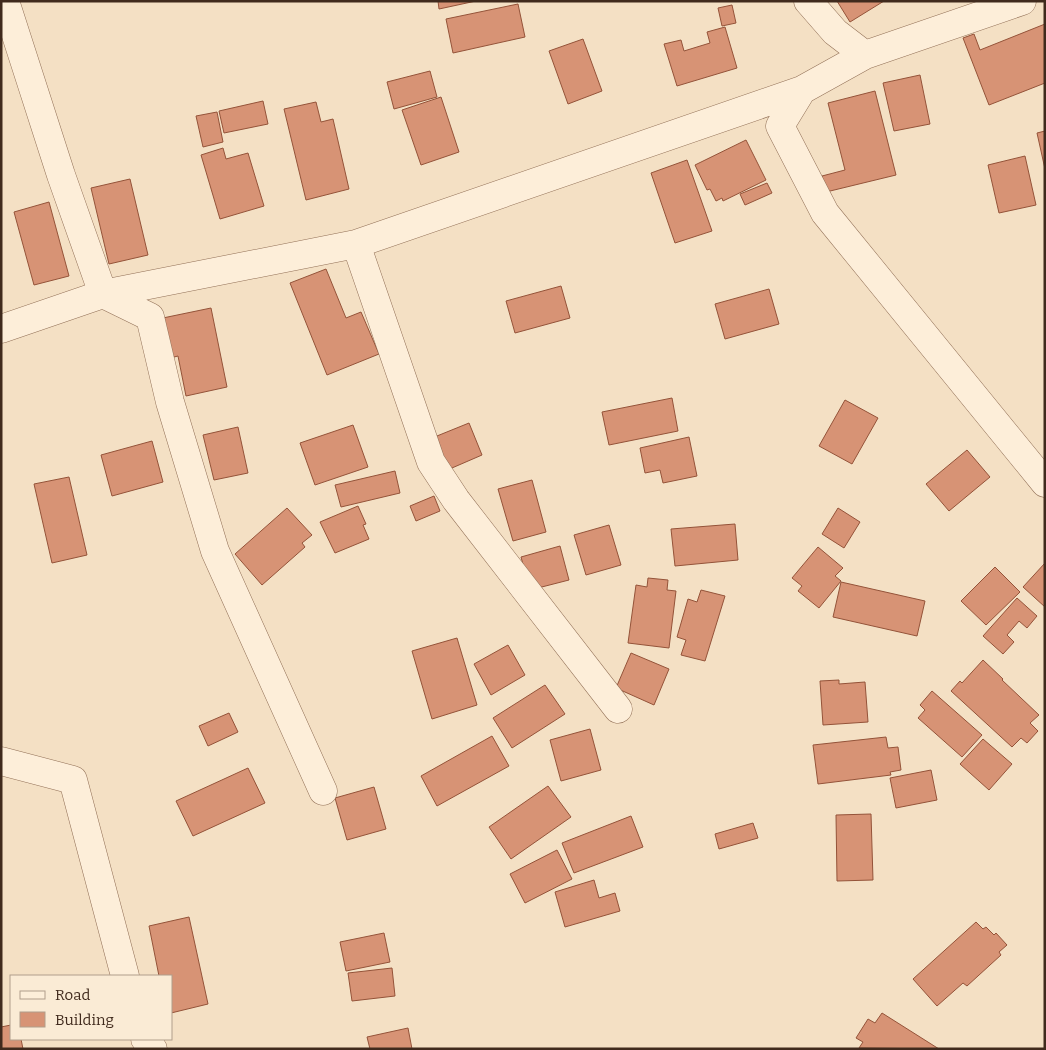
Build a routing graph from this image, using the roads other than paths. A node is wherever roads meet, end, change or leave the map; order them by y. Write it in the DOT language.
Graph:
graph roads {
  1 [pos="5,1"];
  2 [pos="808,1"];
  3 [pos="1022,1"];
  4 [pos="865,55"];
  5 [pos="802,90"];
  6 [pos="356,244"];
  7 [pos="103,294"];
  8 [pos="1,329"];
  9 [pos="1045,483"];
  10 [pos="618,709"];
  11 [pos="1,761"];
  12 [pos="323,791"];
  13 [pos="125,975"];
  1 -- 7 [label="street"];
  2 -- 4 [label="street"];
  3 -- 4 [label="street"];
  4 -- 5 [label="street"];
  5 -- 6 [label="street"];
  5 -- 9 [label="street"];
  6 -- 7 [label="street"];
  6 -- 10 [label="street"];
  7 -- 8 [label="street"];
  7 -- 12 [label="street"];
  11 -- 13 [label="street"];
}
